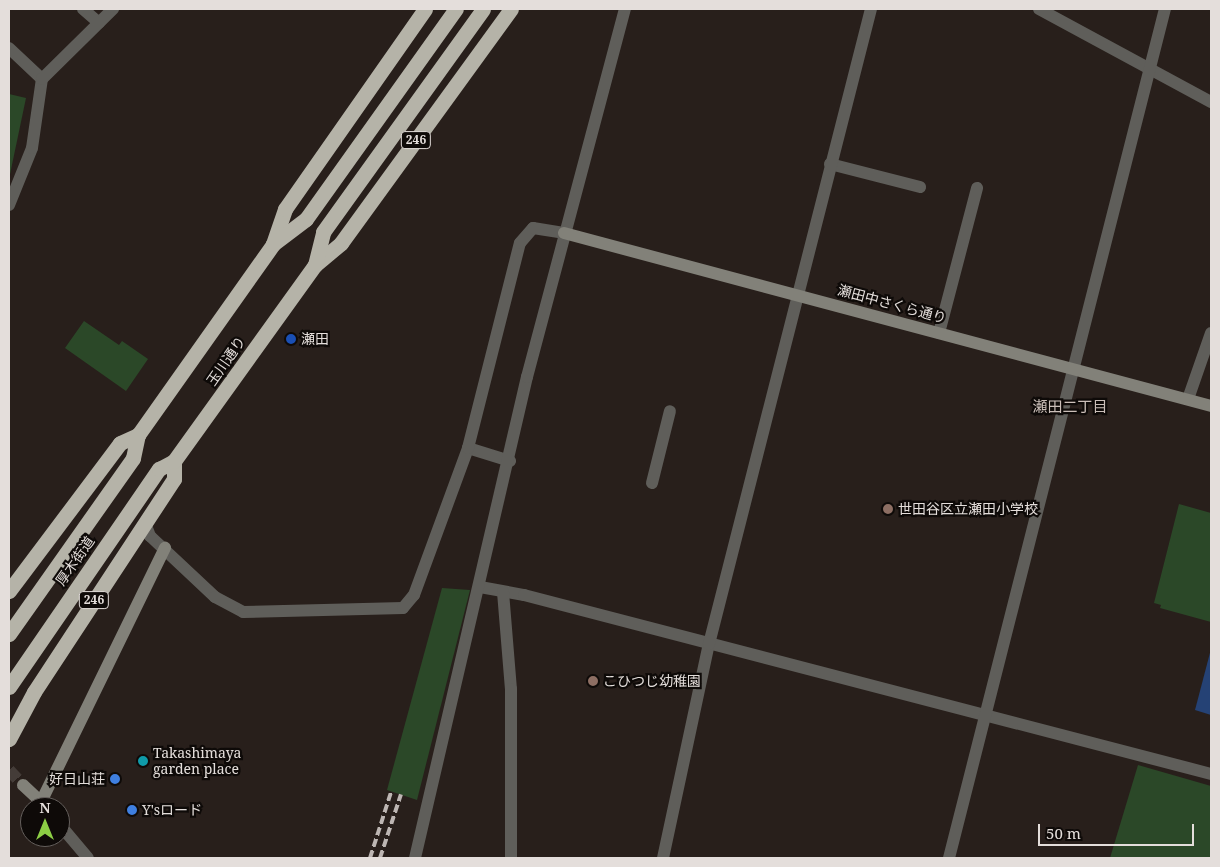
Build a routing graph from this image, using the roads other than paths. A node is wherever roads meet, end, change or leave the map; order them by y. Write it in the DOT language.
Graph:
graph roads {
  1 [pos="83,9"];
  2 [pos="113,9"];
  3 [pos="425,9"];
  4 [pos="456,9"];
  5 [pos="483,9"];
  6 [pos="511,9"];
  7 [pos="625,9"];
  8 [pos="871,9"];
  9 [pos="1039,9"];
  10 [pos="1165,9"];
  11 [pos="98,23"];
  12 [pos="9,48"];
  13 [pos="1150,69"];
  14 [pos="42,79"];
  15 [pos="1211,102"];
  16 [pos="830,164"];
  17 [pos="920,187"];
  18 [pos="977,188"];
  19 [pos="9,205"];
  20 [pos="564,233"];
  21 [pos="273,244"];
  22 [pos="315,265"];
  23 [pos="796,294"];
  24 [pos="939,333"];
  25 [pos="1211,333"];
  26 [pos="1073,369"];
  27 [pos="1188,399"];
  28 [pos="1211,406"];
  29 [pos="670,411"];
  30 [pos="138,435"];
  31 [pos="468,448"];
  32 [pos="174,461"];
  33 [pos="510,461"];
  34 [pos="652,482"];
  35 [pos="145,524"];
  36 [pos="164,548"];
  37 [pos="480,587"];
  38 [pos="9,591"];
  39 [pos="503,592"];
  40 [pos="9,634"];
  41 [pos="709,644"];
  42 [pos="9,686"];
  43 [pos="984,717"];
  44 [pos="9,739"];
  45 [pos="1211,774"];
  46 [pos="23,785"];
  47 [pos="36,797"];
  48 [pos="46,797"];
  49 [pos="70,836"];
  50 [pos="88,858"];
  51 [pos="415,858"];
  52 [pos="512,858"];
  53 [pos="663,858"];
  54 [pos="949,858"];
  1 -- 11 [label="street"];
  2 -- 11 [label="street"];
  3 -- 21 [label="highway"];
  4 -- 21 [label="highway, 玉川通り"];
  5 -- 22 [label="highway, 玉川通り / 246"];
  6 -- 22 [label="highway, 246"];
  7 -- 20 [label="street"];
  8 -- 16 [label="street"];
  9 -- 13 [label="street"];
  10 -- 13 [label="street"];
  11 -- 14 [label="street"];
  12 -- 14 [label="street"];
  13 -- 15 [label="street"];
  13 -- 26 [label="street"];
  14 -- 19 [label="street"];
  16 -- 17 [label="street"];
  16 -- 23 [label="street"];
  18 -- 24 [label="street"];
  20 -- 23 [label="street, 瀬田中さくら通り"];
  20 -- 31 [label="street"];
  20 -- 33 [label="street"];
  21 -- 30 [label="highway, 玉川通り"];
  22 -- 32 [label="highway, 玉川通り / 246"];
  23 -- 24 [label="street, 瀬田中さくら通り"];
  23 -- 41 [label="street"];
  24 -- 26 [label="street, 瀬田中さくら通り"];
  25 -- 27 [label="street"];
  26 -- 27 [label="street, 瀬田中さくら通り"];
  26 -- 43 [label="street"];
  27 -- 28 [label="street, 瀬田中さくら通り"];
  29 -- 34 [label="street"];
  30 -- 38 [label="highway, 玉川通り"];
  30 -- 40 [label="highway, 厚木街道"];
  31 -- 33 [label="street"];
  31 -- 36 [label="street"];
  32 -- 35 [label="highway, 玉川通り / 246"];
  32 -- 42 [label="highway, 厚木街道 / 246"];
  33 -- 37 [label="street"];
  35 -- 36 [label="street"];
  35 -- 44 [label="highway, 玉川通り / 246"];
  36 -- 48 [label="street"];
  37 -- 39 [label="street"];
  37 -- 51 [label="street"];
  39 -- 41 [label="street"];
  39 -- 52 [label="street"];
  41 -- 43 [label="street"];
  41 -- 53 [label="street"];
  43 -- 45 [label="street"];
  43 -- 54 [label="street"];
  46 -- 47 [label="street"];
  49 -- 50 [label="street"];
}
